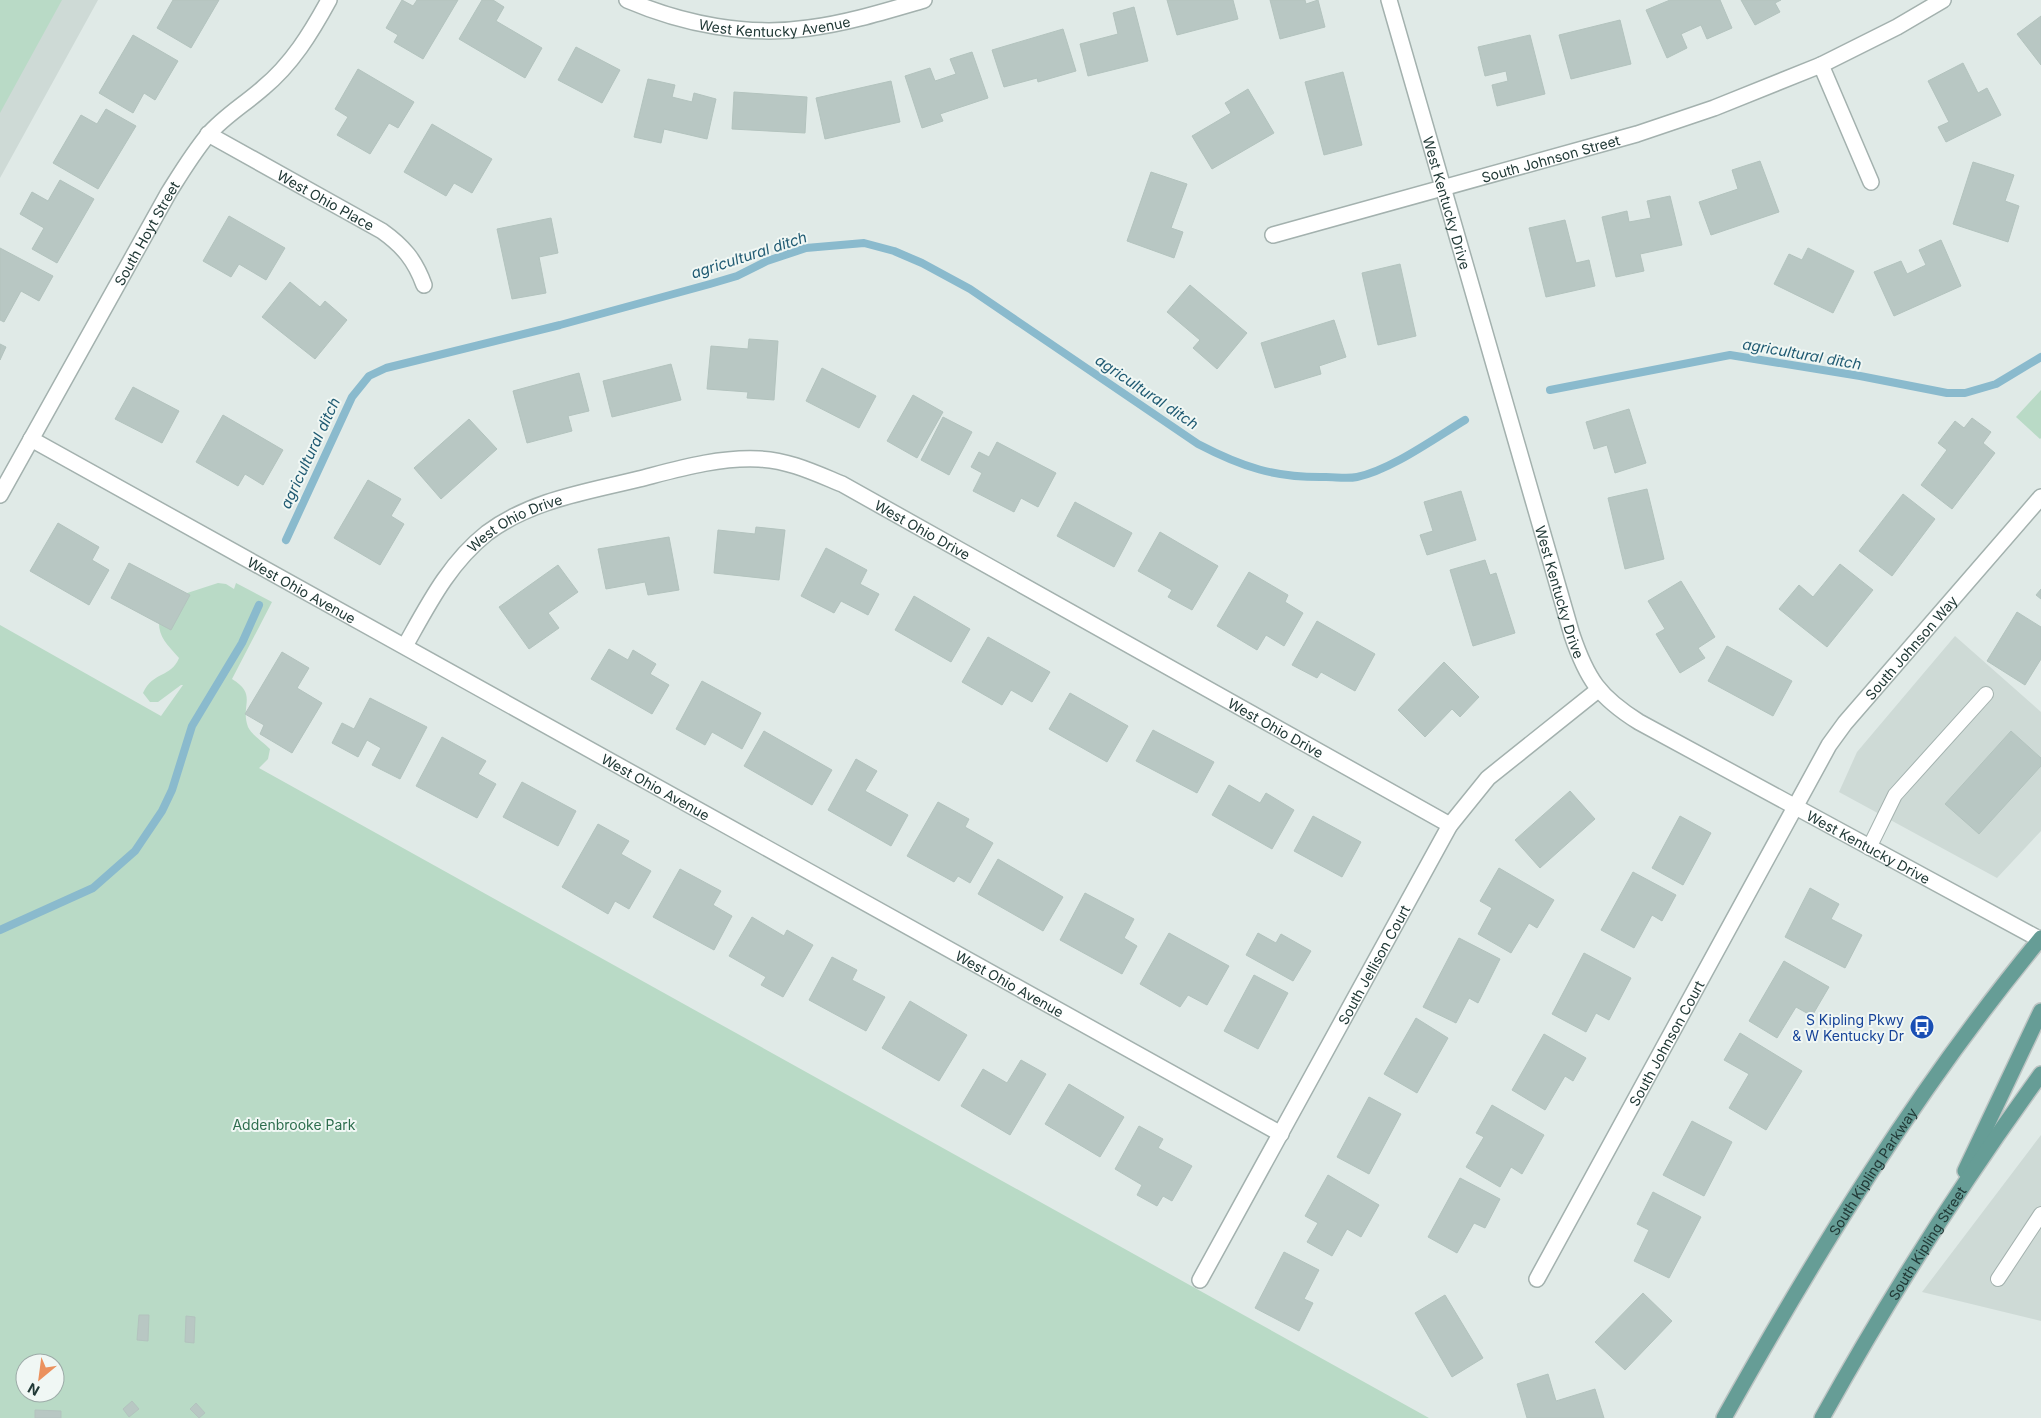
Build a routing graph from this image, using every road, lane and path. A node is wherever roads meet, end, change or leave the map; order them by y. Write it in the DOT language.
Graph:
graph roads {
  1 [pos="329,0"];
  2 [pos="626,0"];
  3 [pos="924,0"];
  4 [pos="1389,0"];
  5 [pos="1943,0"];
  6 [pos="1821,65"];
  7 [pos="208,134"];
  8 [pos="1871,182"];
  9 [pos="1444,186"];
  10 [pos="1273,235"];
  11 [pos="424,285"];
  12 [pos="31,439"];
  13 [pos="0,495"];
  14 [pos="2041,497"];
  15 [pos="405,646"];
  16 [pos="1598,690"];
  17 [pos="1986,694"];
  18 [pos="1794,808"];
  19 [pos="1450,825"];
  20 [pos="1869,848"];
  21 [pos="2041,940"];
  22 [pos="2041,1011"];
  23 [pos="2041,1074"];
  24 [pos="2041,1093"];
  25 [pos="1281,1134"];
  26 [pos="1991,1146"];
  27 [pos="2041,1214"];
  28 [pos="1944,1215"];
  29 [pos="1538,1279"];
  30 [pos="1998,1279"];
  31 [pos="1200,1280"];
  32 [pos="1724,1418"];
  33 [pos="1822,1418"];
  1 -- 7 [label="street, South Hoyt Street"];
  2 -- 3 [label="street, West Kentucky Avenue"];
  4 -- 9 [label="street, West Kentucky Drive"];
  5 -- 6 [label="street, South Johnson Street"];
  6 -- 8 [label="street"];
  6 -- 9 [label="street, South Johnson Street"];
  7 -- 11 [label="street, West Ohio Place"];
  7 -- 12 [label="street, South Hoyt Street"];
  9 -- 10 [label="street, South Johnson Street"];
  9 -- 16 [label="street, West Kentucky Drive"];
  12 -- 13 [label="street, South Hoyt Street"];
  12 -- 15 [label="street, West Ohio Avenue"];
  14 -- 18 [label="street, South Johnson Way"];
  15 -- 19 [label="street, West Ohio Drive"];
  15 -- 25 [label="street, West Ohio Avenue"];
  16 -- 18 [label="street, West Kentucky Drive"];
  16 -- 19 [label="street, South Jellison Court"];
  17 -- 20 [label="lane"];
  18 -- 20 [label="street, West Kentucky Drive"];
  18 -- 29 [label="street, South Johnson Court"];
  19 -- 25 [label="street, South Jellison Court"];
  20 -- 21 [label="street, West Kentucky Drive"];
  21 -- 32 [label="main road, South Kipling Parkway"];
  22 -- 28 [label="main road"];
  23 -- 26 [label="main road, South Kipling Street"];
  24 -- 26 [label="main road"];
  25 -- 31 [label="street, South Jellison Court"];
  26 -- 28 [label="main road, South Kipling Street"];
  27 -- 30 [label="lane"];
  28 -- 33 [label="main road, South Kipling Street"];
}
